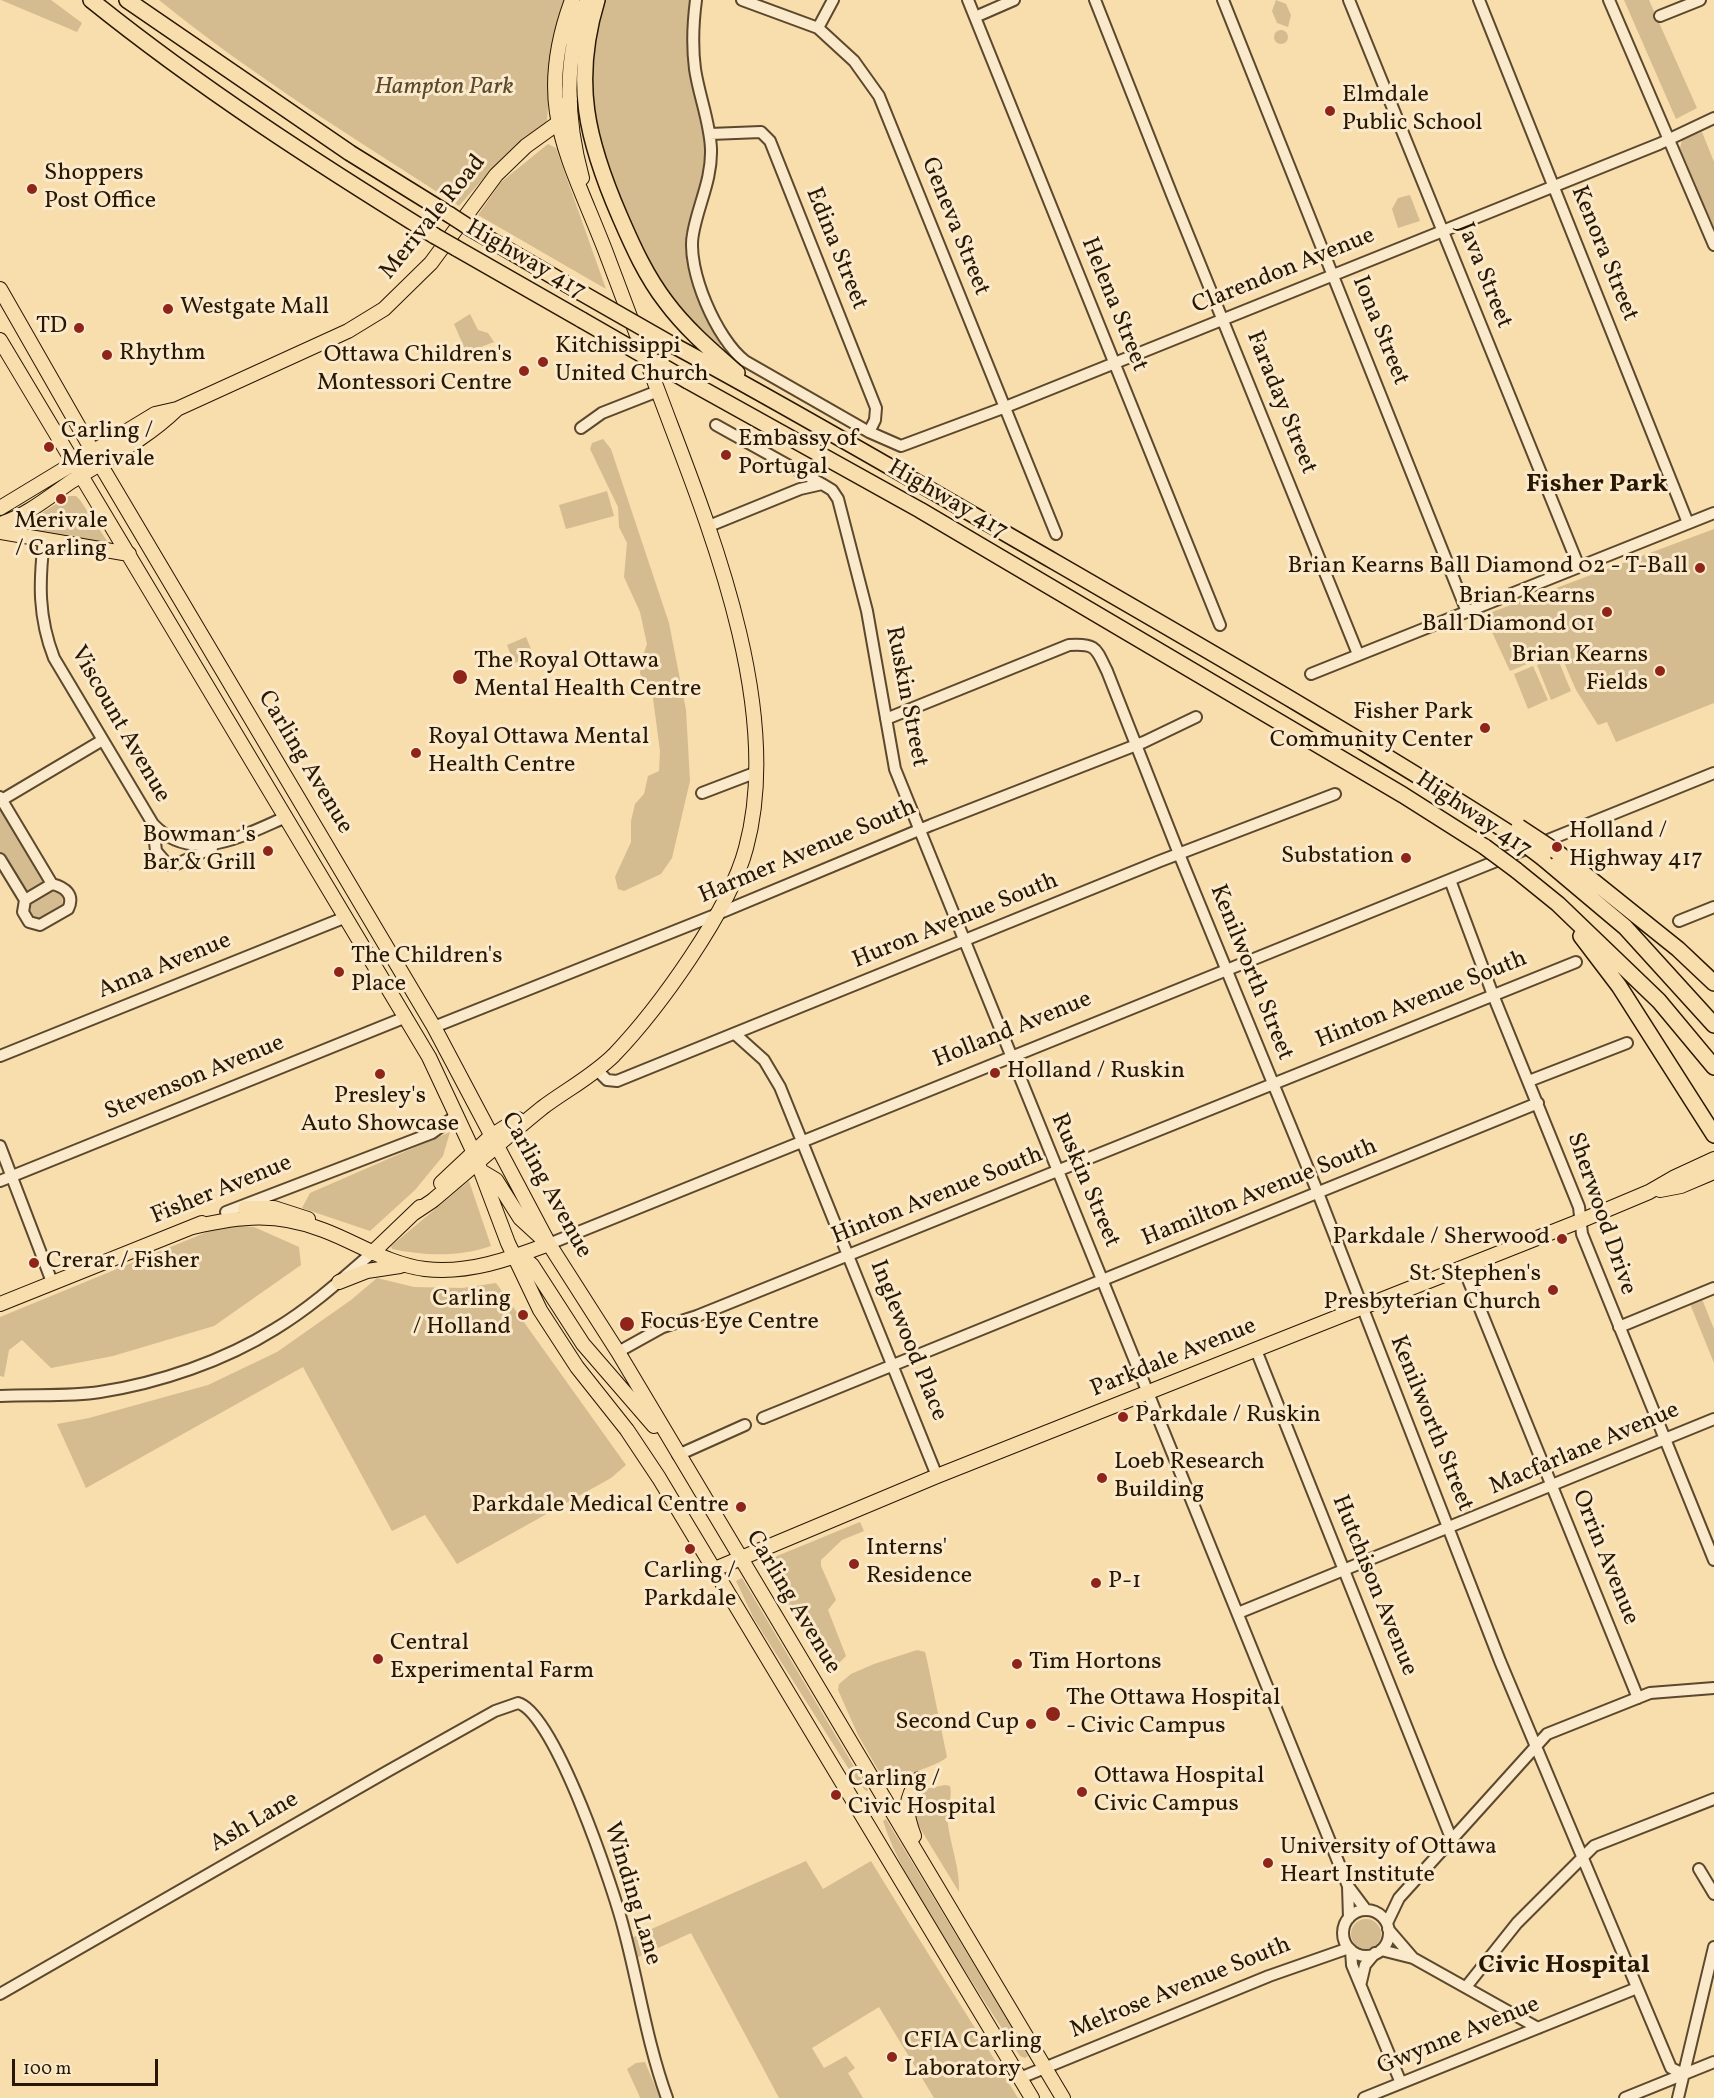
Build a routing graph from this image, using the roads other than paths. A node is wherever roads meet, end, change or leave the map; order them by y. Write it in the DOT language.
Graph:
graph roads {
  1 [pos="91,0"];
  2 [pos="127,0"];
  3 [pos="144,0"];
  4 [pos="572,0"];
  5 [pos="586,0"];
  6 [pos="597,0"];
  7 [pos="696,0"];
  8 [pos="742,0"];
  9 [pos="832,0"];
  10 [pos="968,0"];
  11 [pos="1014,0"];
  12 [pos="1095,0"];
  13 [pos="1223,0"];
  14 [pos="1349,0"];
  15 [pos="1479,0"];
  16 [pos="1609,0"];
  17 [pos="1700,0"];
  18 [pos="975,16"];
  19 [pos="1660,16"];
  20 [pos="818,28"];
  21 [pos="184,39"];
  22 [pos="570,99"];
  23 [pos="1714,118"];
  24 [pos="558,123"];
  25 [pos="710,134"];
  26 [pos="1668,139"];
  27 [pos="1554,186"];
  28 [pos="594,221"];
  29 [pos="1442,230"];
  30 [pos="1714,245"];
  31 [pos="1334,274"];
  32 [pos="0,289"];
  33 [pos="1223,319"];
  34 [pos="0,340"];
  35 [pos="1113,363"];
  36 [pos="758,391"];
  37 [pos="658,392"];
  38 [pos="1004,408"];
  39 [pos="177,409"];
  40 [pos="716,425"];
  41 [pos="581,428"];
  42 [pos="869,432"];
  43 [pos="93,451"];
  44 [pos="74,463"];
  45 [pos="100,464"];
  46 [pos="81,475"];
  47 [pos="822,484"];
  48 [pos="0,508"];
  49 [pos="1714,513"];
  50 [pos="1688,523"];
  51 [pos="0,524"];
  52 [pos="709,526"];
  53 [pos="0,532"];
  54 [pos="1056,534"];
  55 [pos="44,540"];
  56 [pos="129,554"];
  57 [pos="1578,567"];
  58 [pos="1467,612"];
  59 [pos="1220,625"];
  60 [pos="1358,654"];
  61 [pos="1311,674"];
  62 [pos="1197,717"];
  63 [pos="886,719"];
  64 [pos="101,741"];
  65 [pos="1136,744"];
  66 [pos="757,772"];
  67 [pos="1714,773"];
  68 [pos="702,792"];
  69 [pos="1335,794"];
  70 [pos="0,799"];
  71 [pos="286,817"];
  72 [pos="153,824"];
  73 [pos="920,829"];
  74 [pos="218,845"];
  75 [pos="1179,854"];
  76 [pos="1550,855"];
  77 [pos="0,859"];
  78 [pos="1450,880"];
  79 [pos="52,884"];
  80 [pos="25,900"];
  81 [pos="1558,904"];
  82 [pos="1714,907"];
  83 [pos="715,915"];
  84 [pos="346,917"];
  85 [pos="1679,921"];
  86 [pos="374,924"];
  87 [pos="356,935"];
  88 [pos="964,943"];
  89 [pos="1576,962"];
  90 [pos="1226,970"];
  91 [pos="1714,983"];
  92 [pos="1493,995"];
  93 [pos="406,1017"];
  94 [pos="1714,1025"];
  95 [pos="434,1027"];
  96 [pos="735,1034"];
  97 [pos="1627,1043"];
  98 [pos="0,1056"];
  99 [pos="1010,1057"];
  100 [pos="1714,1067"];
  101 [pos="597,1070"];
  102 [pos="1529,1081"];
  103 [pos="1272,1083"];
  104 [pos="1538,1103"];
  105 [pos="457,1115"];
  106 [pos="1714,1135"];
  107 [pos="802,1141"];
  108 [pos="494,1142"];
  109 [pos="0,1146"];
  110 [pos="1714,1160"];
  111 [pos="478,1162"];
  112 [pos="1057,1171"];
  113 [pos="1714,1172"];
  114 [pos="12,1176"];
  115 [pos="0,1180"];
  116 [pos="1650,1192"];
  117 [pos="1318,1193"];
  118 [pos="226,1212"];
  119 [pos="1580,1221"];
  120 [pos="193,1227"];
  121 [pos="324,1230"];
  122 [pos="549,1244"];
  123 [pos="372,1253"];
  124 [pos="850,1255"];
  125 [pos="514,1257"];
  126 [pos="405,1265"];
  127 [pos="1463,1267"];
  128 [pos="1103,1281"];
  129 [pos="52,1282"];
  130 [pos="339,1282"];
  131 [pos="1714,1288"];
  132 [pos="0,1304"];
  133 [pos="1361,1308"];
  134 [pos="1619,1327"];
  135 [pos="1256,1350"];
  136 [pos="618,1352"];
  137 [pos="893,1366"];
  138 [pos="1148,1394"];
  139 [pos="0,1396"];
  140 [pos="763,1418"];
  141 [pos="1714,1419"];
  142 [pos="745,1425"];
  143 [pos="1665,1440"];
  144 [pos="678,1455"];
  145 [pos="937,1476"];
  146 [pos="1552,1487"];
  147 [pos="1449,1529"];
  148 [pos="739,1557"];
  149 [pos="1714,1560"];
  150 [pos="715,1569"];
  151 [pos="1346,1570"];
  152 [pos="1238,1613"];
  153 [pos="1714,1688"];
  154 [pos="1638,1698"];
  155 [pos="533,1711"];
  156 [pos="1535,1745"];
  157 [pos="919,1779"];
  158 [pos="1714,1799"];
  159 [pos="1451,1838"];
  160 [pos="1581,1857"];
  161 [pos="1699,1869"];
  162 [pos="931,1877"];
  163 [pos="1348,1886"];
  164 [pos="1714,1894"];
  165 [pos="1399,1898"];
  166 [pos="1369,1910"];
  167 [pos="1348,1918"];
  168 [pos="1387,1926"];
  169 [pos="1343,1930"];
  170 [pos="1714,1947"];
  171 [pos="1350,1949"];
  172 [pos="1378,1951"];
  173 [pos="1326,1954"];
  174 [pos="1413,1958"];
  175 [pos="1361,1982"];
  176 [pos="1466,1987"];
  177 [pos="1637,1988"];
  178 [pos="0,1994"];
  179 [pos="1538,2028"];
  180 [pos="1714,2062"];
  181 [pos="1044,2066"];
  182 [pos="1684,2074"];
  183 [pos="1020,2078"];
  184 [pos="1401,2083"];
  185 [pos="667,2098"];
  186 [pos="1032,2098"];
  187 [pos="1063,2098"];
  188 [pos="1364,2098"];
  189 [pos="1625,2098"];
  190 [pos="1678,2098"];
  1 -- 81 [label="highway, Highway 417, bridge"];
  2 -- 21 [label="highway"];
  3 -- 21 [label="highway"];
  4 -- 24 [label="main road"];
  5 -- 22 [label="main road"];
  6 -- 36 [label="highway"];
  7 -- 25 [label="street, Clarendon Avenue"];
  8 -- 20 [label="street, Geneva Street"];
  9 -- 20 [label="street"];
  10 -- 18 [label="street, Helena Street"];
  11 -- 18 [label="street"];
  12 -- 33 [label="street, Faraday Street"];
  13 -- 31 [label="street, Iona Street"];
  14 -- 29 [label="street, Java Street"];
  15 -- 27 [label="street, Kenora Street"];
  16 -- 26 [label="street"];
  17 -- 19 [label="street"];
  18 -- 35 [label="street, Helena Street"];
  20 -- 38 [label="street, Geneva Street"];
  21 -- 36 [label="highway, bridge"];
  22 -- 24 [label="main road"];
  22 -- 28 [label="main road"];
  23 -- 26 [label="street, Clarendon Avenue"];
  24 -- 28 [label="main road"];
  24 -- 39 [label="main road, Merivale Road"];
  25 -- 42 [label="street, Edina Street"];
  25 -- 42 [label="street, Clarendon Avenue"];
  26 -- 27 [label="street, Clarendon Avenue"];
  26 -- 30 [label="street"];
  27 -- 29 [label="street, Clarendon Avenue"];
  27 -- 50 [label="street, Kenora Street"];
  28 -- 37 [label="main road"];
  29 -- 31 [label="street, Clarendon Avenue"];
  29 -- 57 [label="street, Java Street"];
  31 -- 33 [label="street, Clarendon Avenue"];
  31 -- 58 [label="street, Iona Street"];
  32 -- 43 [label="main road, Carling Avenue"];
  33 -- 35 [label="street, Clarendon Avenue"];
  33 -- 60 [label="street, Faraday Street"];
  34 -- 44 [label="main road, Carling Avenue"];
  35 -- 38 [label="street, Clarendon Avenue"];
  35 -- 59 [label="street, Helena Street"];
  36 -- 76 [label="highway, bridge"];
  37 -- 41 [label="street"];
  37 -- 52 [label="main road"];
  38 -- 42 [label="street, Clarendon Avenue"];
  38 -- 54 [label="street, Geneva Street"];
  39 -- 43 [label="main road, Merivale Road"];
  39 -- 45 [label="main road, Merivale Road"];
  40 -- 47 [label="street, Ruskin Street"];
  43 -- 44 [label="main road, Merivale Road"];
  43 -- 45 [label="main road, Carling Avenue"];
  44 -- 46 [label="main road, Carling Avenue"];
  44 -- 48 [label="main road, Merivale Road"];
  45 -- 46 [label="main road, Merivale Road"];
  45 -- 86 [label="main road, Carling Avenue"];
  46 -- 51 [label="main road, Merivale Road"];
  46 -- 56 [label="main road, Carling Avenue"];
  47 -- 52 [label="street"];
  47 -- 63 [label="street, Ruskin Street"];
  49 -- 50 [label="street"];
  50 -- 57 [label="street"];
  52 -- 66 [label="main road"];
  53 -- 55 [label="main road"];
  55 -- 56 [label="main road"];
  55 -- 64 [label="street, Viscount Avenue"];
  56 -- 71 [label="main road, Carling Avenue"];
  57 -- 58 [label="street"];
  58 -- 60 [label="street"];
  60 -- 61 [label="street"];
  62 -- 65 [label="street, Harmer Avenue South"];
  63 -- 65 [label="street, Kenilworth Street"];
  63 -- 73 [label="street, Ruskin Street"];
  64 -- 70 [label="street"];
  64 -- 72 [label="street, Viscount Avenue"];
  65 -- 73 [label="street, Harmer Avenue South"];
  65 -- 75 [label="street, Kenilworth Street"];
  66 -- 68 [label="street"];
  66 -- 83 [label="main road"];
  67 -- 78 [label="street, Holland Avenue"];
  69 -- 75 [label="street, Huron Avenue South"];
  70 -- 79 [label="street"];
  71 -- 74 [label="street, Viscount Avenue"];
  71 -- 84 [label="main road, Carling Avenue"];
  72 -- 74 [label="street, Viscount Avenue"];
  72 -- 74 [label="street, Viscount Avenue"];
  73 -- 83 [label="street, Harmer Avenue South"];
  73 -- 88 [label="street, Ruskin Street"];
  75 -- 88 [label="street, Huron Avenue South"];
  75 -- 90 [label="street, Kenilworth Street"];
  76 -- 91 [label="highway"];
  76 -- 94 [label="highway"];
  77 -- 80 [label="street"];
  78 -- 90 [label="street, Holland Avenue"];
  78 -- 92 [label="street, Sherwood Drive"];
  79 -- 80 [label="street"];
  79 -- 80 [label="street"];
  81 -- 100 [label="highway, Highway 417"];
  81 -- 106 [label="highway"];
  82 -- 85 [label="street"];
  83 -- 95 [label="street, Harmer Avenue South"];
  83 -- 101 [label="main road"];
  84 -- 87 [label="main road, Carling Avenue"];
  84 -- 98 [label="street, Anna Avenue"];
  86 -- 87 [label="main road"];
  86 -- 95 [label="main road, Carling Avenue"];
  87 -- 93 [label="main road, Carling Avenue"];
  88 -- 96 [label="street, Huron Avenue South"];
  88 -- 99 [label="street, Ruskin Street"];
  89 -- 92 [label="street, Hinton Avenue South"];
  90 -- 99 [label="street, Holland Avenue"];
  90 -- 103 [label="street, Kenilworth Street"];
  92 -- 102 [label="street, Sherwood Drive"];
  92 -- 103 [label="street, Hinton Avenue South"];
  93 -- 105 [label="main road, Carling Avenue"];
  93 -- 114 [label="street, Stevenson Avenue"];
  95 -- 108 [label="main road, Carling Avenue"];
  96 -- 101 [label="street, Huron Avenue South"];
  96 -- 107 [label="street, Inglewood Place"];
  97 -- 102 [label="street"];
  99 -- 107 [label="street, Holland Avenue"];
  99 -- 112 [label="street, Ruskin Street"];
  101 -- 108 [label="main road"];
  102 -- 104 [label="street, Sherwood Drive"];
  103 -- 112 [label="street, Hinton Avenue South"];
  103 -- 117 [label="street, Kenilworth Street"];
  104 -- 117 [label="street, Hamilton Avenue South"];
  104 -- 119 [label="street, Sherwood Drive"];
  105 -- 111 [label="main road, Carling Avenue"];
  105 -- 118 [label="street, Fisher Avenue"];
  107 -- 122 [label="street, Holland Avenue"];
  107 -- 124 [label="street, Inglewood Place"];
  108 -- 111 [label="main road"];
  108 -- 122 [label="main road, Carling Avenue"];
  109 -- 114 [label="street"];
  110 -- 116 [label="main road, Parkdale Avenue"];
  111 -- 122 [label="main road"];
  111 -- 123 [label="main road"];
  111 -- 125 [label="main road, Carling Avenue"];
  112 -- 124 [label="street, Hinton Avenue South"];
  112 -- 128 [label="street, Ruskin Street"];
  113 -- 116 [label="main road, Parkdale Avenue"];
  114 -- 115 [label="street, Stevenson Avenue"];
  114 -- 129 [label="street"];
  116 -- 119 [label="main road, Parkdale Avenue"];
  117 -- 128 [label="street, Hamilton Avenue South"];
  117 -- 133 [label="street, Kenilworth Street"];
  118 -- 120 [label="main road, Fisher Avenue"];
  118 -- 121 [label="main road, Holland Avenue"];
  119 -- 127 [label="main road, Parkdale Avenue"];
  119 -- 134 [label="street, Sherwood Drive"];
  120 -- 121 [label="main road, Holland Avenue"];
  120 -- 129 [label="main road, Fisher Avenue"];
  121 -- 123 [label="main road, Holland Avenue"];
  122 -- 125 [label="main road, Holland Avenue"];
  122 -- 136 [label="main road, Carling Avenue"];
  123 -- 126 [label="main road, Holland Avenue"];
  123 -- 130 [label="street"];
  124 -- 136 [label="street, Hinton Avenue South"];
  124 -- 137 [label="street, Inglewood Place"];
  125 -- 126 [label="main road, Holland Avenue"];
  125 -- 144 [label="main road"];
  125 -- 150 [label="main road, Carling Avenue"];
  126 -- 130 [label="main road"];
  127 -- 133 [label="main road, Parkdale Avenue"];
  127 -- 146 [label="street, Orrin Avenue"];
  128 -- 137 [label="street, Hamilton Avenue South"];
  128 -- 138 [label="street, Ruskin Street"];
  129 -- 132 [label="main road, Fisher Avenue"];
  130 -- 139 [label="street"];
  131 -- 134 [label="street"];
  133 -- 135 [label="main road, Parkdale Avenue"];
  133 -- 147 [label="street, Kenilworth Street"];
  134 -- 143 [label="street, Sherwood Drive"];
  135 -- 138 [label="main road, Parkdale Avenue"];
  135 -- 151 [label="street, Hutchison Avenue"];
  136 -- 144 [label="main road, Carling Avenue"];
  137 -- 140 [label="street, Hamilton Avenue South"];
  137 -- 145 [label="street, Inglewood Place"];
  138 -- 145 [label="main road, Parkdale Avenue"];
  138 -- 152 [label="street, Ruskin Street"];
  141 -- 143 [label="street, Macfarlane Avenue"];
  142 -- 144 [label="street"];
  143 -- 146 [label="street, Macfarlane Avenue"];
  143 -- 149 [label="street, Sherwood Drive"];
  144 -- 148 [label="main road, Carling Avenue"];
  145 -- 148 [label="main road, Parkdale Avenue"];
  146 -- 147 [label="street, Macfarlane Avenue"];
  146 -- 154 [label="street, Orrin Avenue"];
  147 -- 151 [label="street, Macfarlane Avenue"];
  147 -- 156 [label="street, Kenilworth Street"];
  148 -- 150 [label="main road, Parkdale Avenue"];
  148 -- 162 [label="main road, Carling Avenue"];
  150 -- 183 [label="main road, Carling Avenue"];
  151 -- 152 [label="street, Macfarlane Avenue"];
  151 -- 159 [label="street, Hutchison Avenue"];
  152 -- 163 [label="street, Ruskin Street"];
  153 -- 154 [label="street"];
  154 -- 156 [label="street"];
  155 -- 178 [label="street, Ash Lane"];
  155 -- 185 [label="street, Winding Lane"];
  156 -- 159 [label="street"];
  156 -- 160 [label="street, Kenilworth Street"];
  157 -- 162 [label="main road"];
  158 -- 160 [label="street"];
  159 -- 165 [label="street"];
  160 -- 176 [label="street"];
  160 -- 177 [label="street, Kenilworth Street"];
  161 -- 164 [label="street"];
  162 -- 181 [label="main road, Carling Avenue"];
  163 -- 166 [label="street, Ruskin Street"];
  163 -- 167 [label="street, Ruskin Street"];
  165 -- 166 [label="street"];
  165 -- 168 [label="street"];
  166 -- 167 [label="street"];
  166 -- 168 [label="street"];
  167 -- 169 [label="street"];
  168 -- 172 [label="street"];
  168 -- 174 [label="street"];
  169 -- 171 [label="street"];
  169 -- 173 [label="street, Melrose Avenue South"];
  170 -- 182 [label="street"];
  171 -- 172 [label="street"];
  171 -- 173 [label="street, Melrose Avenue South"];
  171 -- 175 [label="street"];
  172 -- 174 [label="street"];
  172 -- 175 [label="street"];
  173 -- 181 [label="street, Melrose Avenue South"];
  174 -- 176 [label="street"];
  175 -- 184 [label="street"];
  176 -- 179 [label="street"];
  177 -- 179 [label="street, Gwynne Avenue"];
  177 -- 182 [label="street, Kenilworth Street"];
  179 -- 184 [label="street, Gwynne Avenue"];
  180 -- 182 [label="street"];
  181 -- 183 [label="street, Melrose Avenue South"];
  181 -- 187 [label="main road, Carling Avenue"];
  182 -- 189 [label="street"];
  182 -- 190 [label="street"];
  183 -- 186 [label="main road, Carling Avenue"];
  184 -- 188 [label="street, Gwynne Avenue"];
}
